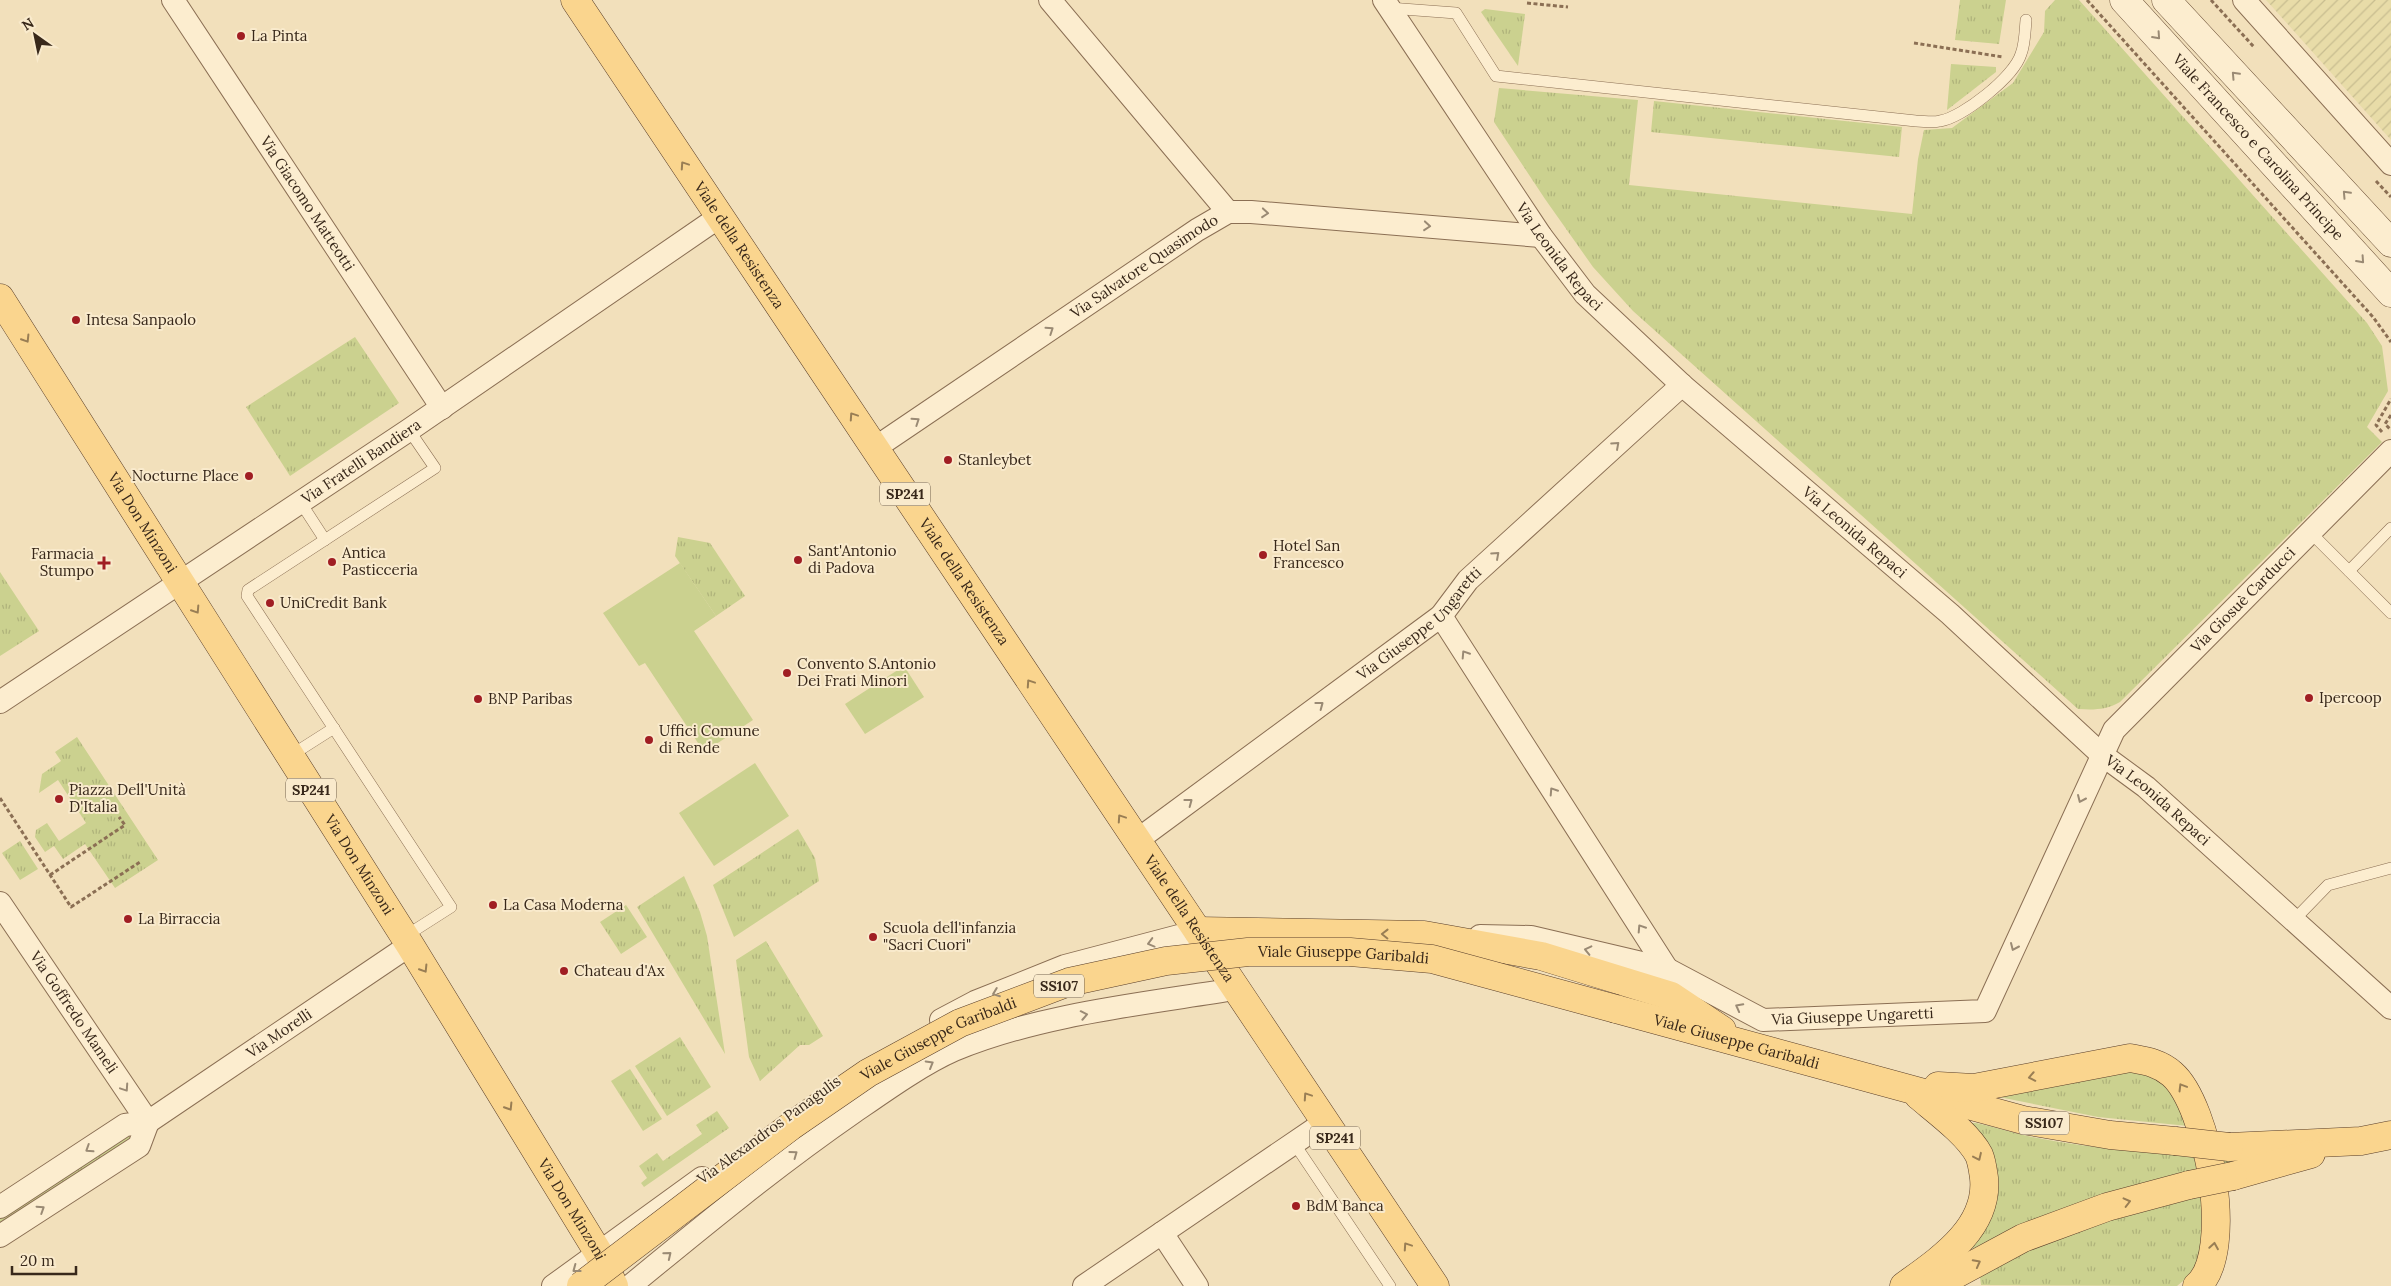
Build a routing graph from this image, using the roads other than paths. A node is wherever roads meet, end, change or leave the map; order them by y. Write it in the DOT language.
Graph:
graph roads {
  1 [pos="173,0"];
  2 [pos="575,0"];
  3 [pos="1050,0"];
  4 [pos="2124,0"];
  5 [pos="2166,0"];
  6 [pos="2244,0"];
  7 [pos="1387,4"];
  8 [pos="2026,20"];
  9 [pos="2391,164"];
  10 [pos="1228,212"];
  11 [pos="719,217"];
  12 [pos="1541,236"];
  13 [pos="2391,243"];
  14 [pos="2391,293"];
  15 [pos="0,298"];
  16 [pos="1682,385"];
  17 [pos="442,408"];
  18 [pos="409,430"];
  19 [pos="2388,443"];
  20 [pos="875,448"];
  21 [pos="301,503"];
  22 [pos="2391,528"];
  23 [pos="2310,532"];
  24 [pos="325,540"];
  25 [pos="2349,571"];
  26 [pos="180,584"];
  27 [pos="2391,613"];
  28 [pos="1440,616"];
  29 [pos="0,702"];
  30 [pos="334,728"];
  31 [pos="2101,754"];
  32 [pos="290,756"];
  33 [pos="1136,841"];
  34 [pos="2391,868"];
  35 [pos="0,903"];
  36 [pos="2294,919"];
  37 [pos="1198,931"];
  38 [pos="1424,935"];
  39 [pos="407,941"];
  40 [pos="1667,969"];
  41 [pos="1235,989"];
  42 [pos="2391,1008"];
  43 [pos="1742,1043"];
  44 [pos="1902,1087"];
  45 [pos="148,1122"];
  46 [pos="1325,1122"];
  47 [pos="2391,1135"];
  48 [pos="2361,1141"];
  49 [pos="1294,1143"];
  50 [pos="0,1207"];
  51 [pos="1162,1233"];
  52 [pos="0,1236"];
  53 [pos="598,1252"];
  54 [pos="554,1286"];
  55 [pos="581,1286"];
  56 [pos="614,1286"];
  57 [pos="630,1286"];
  58 [pos="1084,1286"];
  59 [pos="1197,1286"];
  60 [pos="1390,1286"];
  61 [pos="1435,1286"];
  62 [pos="1904,1286"];
  63 [pos="1934,1286"];
  64 [pos="2197,1286"];
  1 -- 17 [label="street, Via Giacomo Matteotti"];
  11 -- 2 [label="main road, Viale della Resistenza / SP241, one-way"];
  3 -- 10 [label="street"];
  4 -- 14 [label="street, Viale Francesco e Carolina Principe, one-way"];
  13 -- 5 [label="street, Viale Francesco e Carolina Principe, one-way"];
  6 -- 9 [label="street"];
  7 -- 8 [label="lane"];
  7 -- 12 [label="street, Via Leonida Repaci"];
  10 -- 12 [label="street, Via Salvatore Quasimodo, one-way"];
  20 -- 10 [label="street, Via Salvatore Quasimodo, one-way"];
  11 -- 17 [label="street, Via Fratelli Bandiera"];
  20 -- 11 [label="main road, Viale della Resistenza / SP241, one-way"];
  12 -- 16 [label="street, Via Leonida Repaci"];
  15 -- 26 [label="main road, Via Don Minzoni / SP241, one-way"];
  28 -- 16 [label="street, Via Giuseppe Ungaretti, one-way"];
  16 -- 31 [label="street, Via Leonida Repaci"];
  17 -- 18 [label="street, Via Fratelli Bandiera"];
  18 -- 21 [label="street, Via Fratelli Bandiera"];
  18 -- 24 [label="lane"];
  19 -- 23 [label="street, Via Giosuè Carducci"];
  33 -- 20 [label="main road, Viale della Resistenza / SP241, one-way"];
  21 -- 24 [label="lane"];
  21 -- 26 [label="street, Via Fratelli Bandiera"];
  22 -- 25 [label="lane"];
  23 -- 25 [label="lane"];
  23 -- 31 [label="street, Via Giosuè Carducci"];
  24 -- 30 [label="lane"];
  25 -- 27 [label="lane"];
  26 -- 29 [label="street, Via Fratelli Bandiera"];
  26 -- 32 [label="main road, Via Don Minzoni / SP241, one-way"];
  33 -- 28 [label="street, Via Giuseppe Ungaretti, one-way"];
  40 -- 28 [label="street, one-way"];
  30 -- 32 [label="lane"];
  30 -- 39 [label="lane"];
  31 -- 36 [label="street, Via Leonida Repaci"];
  31 -- 40 [label="street, Via Giuseppe Ungaretti, one-way"];
  32 -- 39 [label="main road, Via Don Minzoni / SP241"];
  33 -- 37 [label="main road, Viale della Resistenza / SP241"];
  34 -- 36 [label="lane"];
  35 -- 45 [label="street, Via Goffredo Mameli, one-way"];
  36 -- 42 [label="street, Via Leonida Repaci"];
  38 -- 37 [label="main road, one-way"];
  37 -- 41 [label="main road, Viale della Resistenza / SP241"];
  37 -- 53 [label="street, Via Alexandros Panagulis, one-way"];
  40 -- 38 [label="street, Via Giuseppe Ungaretti, one-way"];
  38 -- 43 [label="main road"];
  39 -- 45 [label="street, Via Morelli"];
  39 -- 53 [label="main road, Via Don Minzoni / SP241, one-way"];
  46 -- 41 [label="main road, SP241, one-way"];
  57 -- 41 [label="street, one-way"];
  43 -- 44 [label="main road, Viale Giuseppe Garibaldi / SS107"];
  43 -- 55 [label="main road, Viale Giuseppe Garibaldi / SS107, bridge"];
  44 -- 48 [label="main road, Viale Giuseppe Garibaldi / SS107, bridge"];
  44 -- 62 [label="main road, one-way"];
  64 -- 44 [label="main road, one-way"];
  45 -- 50 [label="street, Via Morelli, one-way"];
  52 -- 45 [label="street, one-way"];
  46 -- 49 [label="street"];
  61 -- 46 [label="main road, SP241, one-way"];
  47 -- 48 [label="main road, SS107"];
  63 -- 48 [label="main road, one-way, bridge"];
  49 -- 51 [label="street"];
  49 -- 60 [label="lane"];
  51 -- 58 [label="street"];
  51 -- 59 [label="street"];
  53 -- 54 [label="street, Via Alexandros Panagulis, one-way"];
  53 -- 56 [label="main road, Via Don Minzoni / SP241"];
}
